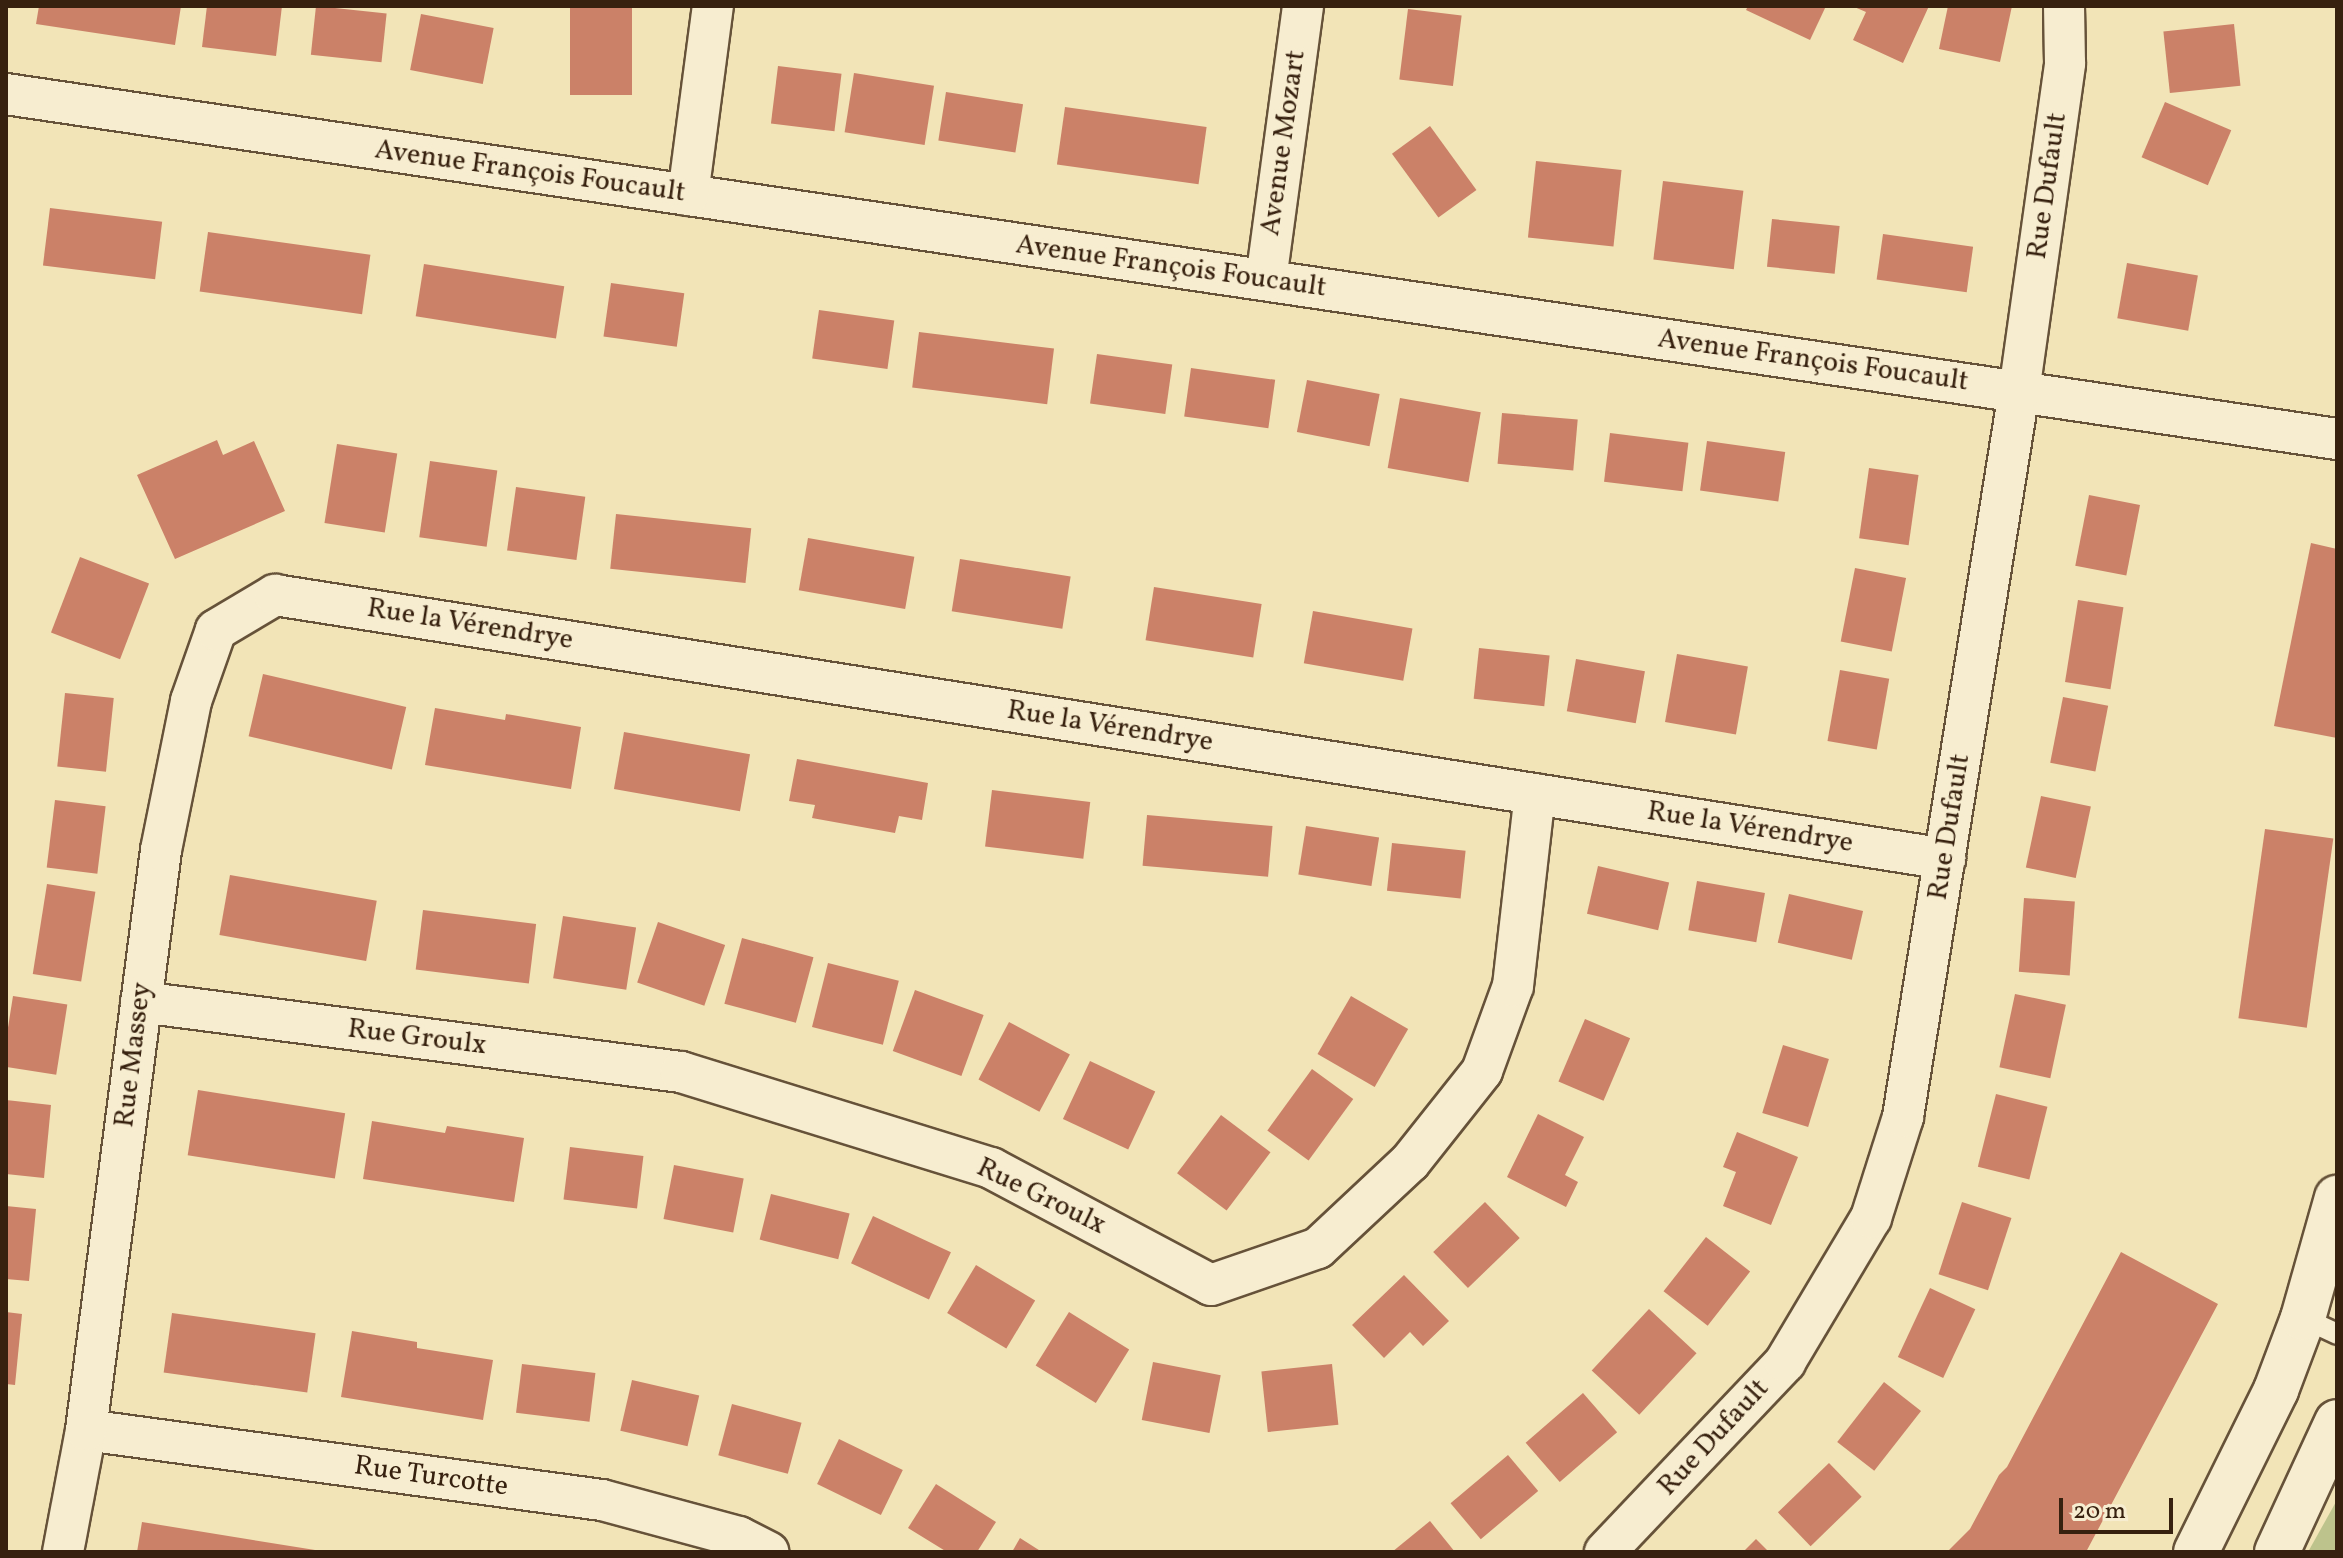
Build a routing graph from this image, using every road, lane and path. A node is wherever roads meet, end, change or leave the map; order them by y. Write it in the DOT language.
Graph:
graph roads {
  1 [pos="713,6"];
  2 [pos="1303,6"];
  3 [pos="2064,6"];
  4 [pos="6,94"];
  5 [pos="688,195"];
  6 [pos="1266,280"];
  7 [pos="2019,392"];
  8 [pos="2337,439"];
  9 [pos="275,595"];
  10 [pos="1535,794"];
  11 [pos="1945,859"];
  12 [pos="141,1002"];
  13 [pos="2337,1198"];
  14 [pos="2320,1326"];
  15 [pos="2337,1422"];
  16 [pos="86,1430"];
  17 [pos="63,1552"];
  18 [pos="768,1552"];
  19 [pos="1605,1552"];
  20 [pos="2196,1552"];
  21 [pos="2277,1552"];
  1 -- 5 [label="street"];
  2 -- 6 [label="street, Avenue Mozart"];
  3 -- 7 [label="street, Rue Dufault"];
  4 -- 5 [label="street, Avenue François Foucault"];
  5 -- 6 [label="street, Avenue François Foucault"];
  6 -- 7 [label="street, Avenue François Foucault"];
  7 -- 8 [label="street, Avenue François Foucault"];
  7 -- 11 [label="street, Rue Dufault"];
  9 -- 10 [label="street, Rue la Vérendrye"];
  9 -- 12 [label="street, Rue Massey"];
  10 -- 11 [label="street, Rue la Vérendrye"];
  10 -- 12 [label="street, Rue Groulx"];
  11 -- 19 [label="street, Rue Dufault"];
  12 -- 16 [label="street, Rue Massey"];
  13 -- 14 [label="street"];
  14 -- 20 [label="street"];
  15 -- 21 [label="street"];
  16 -- 17 [label="street, Rue Massey"];
  16 -- 18 [label="street, Rue Turcotte"];
}
